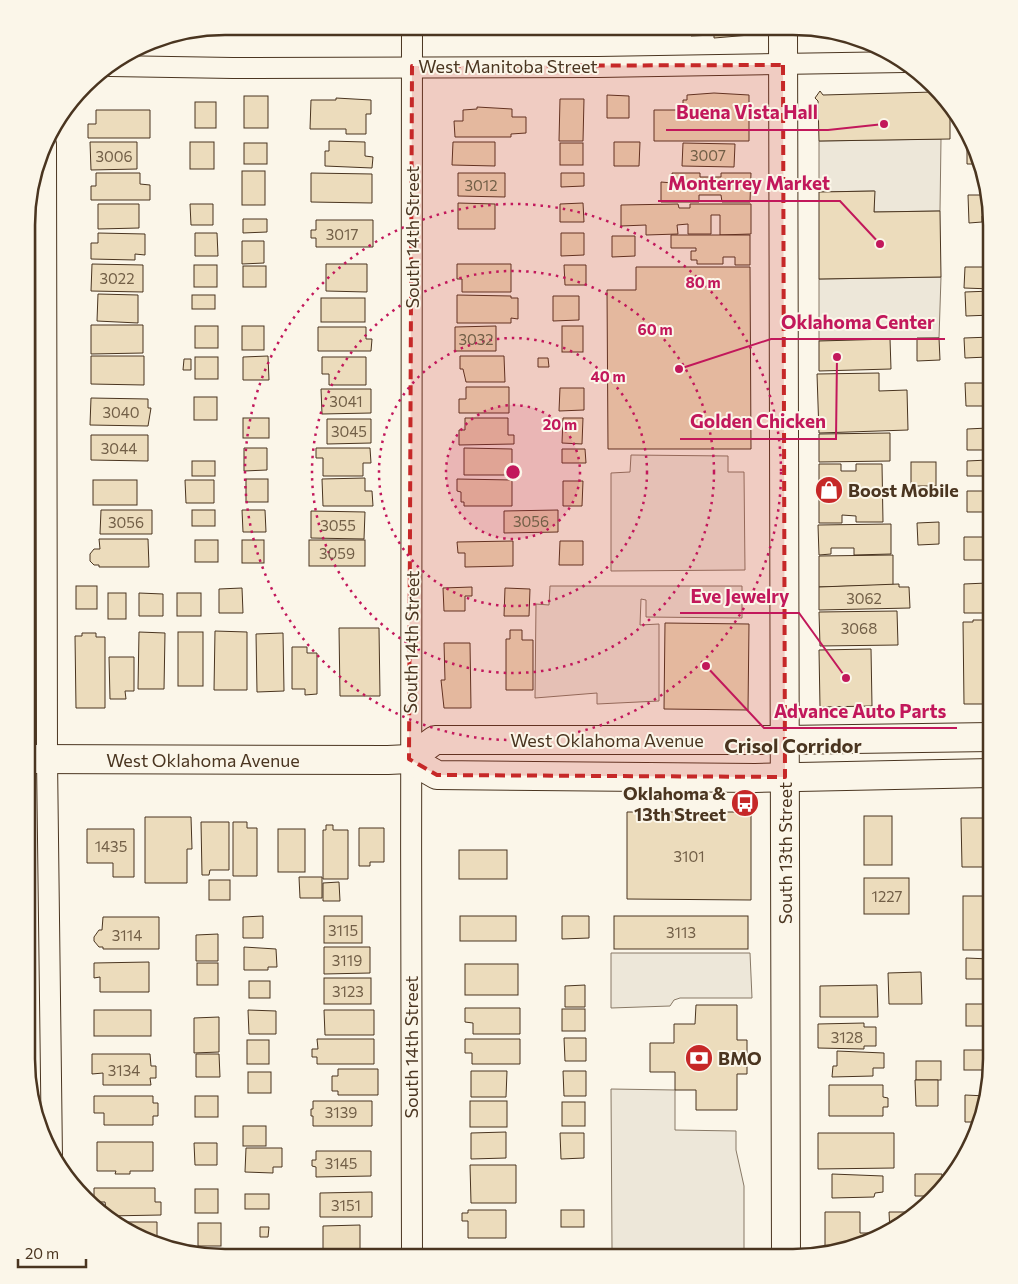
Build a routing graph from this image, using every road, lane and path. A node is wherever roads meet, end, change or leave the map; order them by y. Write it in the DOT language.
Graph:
graph roads {
  1 [pos="412,35"];
  2 [pos="783,35"];
  3 [pos="892,62"];
  4 [pos="783,65"];
  5 [pos="120,66"];
  6 [pos="412,66"];
  7 [pos="46,162"];
  8 [pos="983,737"];
  9 [pos="784,740"];
  10 [pos="37,759"];
  11 [pos="410,759"];
  12 [pos="983,773"];
  13 [pos="785,778"];
  14 [pos="51,1136"];
  15 [pos="412,1249"];
  16 [pos="786,1249"];
  1 -- 6 [label="street, South 14th Street"];
  2 -- 4 [label="main road, South 13th Street"];
  3 -- 4 [label="street, West Manitoba Street"];
  4 -- 6 [label="street, West Manitoba Street"];
  4 -- 9 [label="main road, South 13th Street"];
  5 -- 6 [label="street, West Manitoba Street"];
  6 -- 11 [label="street, South 14th Street"];
  7 -- 10 [label="street"];
  8 -- 9 [label="main road, West Oklahoma Avenue"];
  9 -- 11 [label="main road, West Oklahoma Avenue"];
  9 -- 13 [label="main road, South 13th Street"];
  10 -- 11 [label="main road, West Oklahoma Avenue"];
  10 -- 14 [label="street"];
  11 -- 13 [label="main road, West Oklahoma Avenue"];
  11 -- 15 [label="street, South 14th Street"];
  12 -- 13 [label="main road, West Oklahoma Avenue"];
  13 -- 16 [label="main road, South 13th Street"];
}
